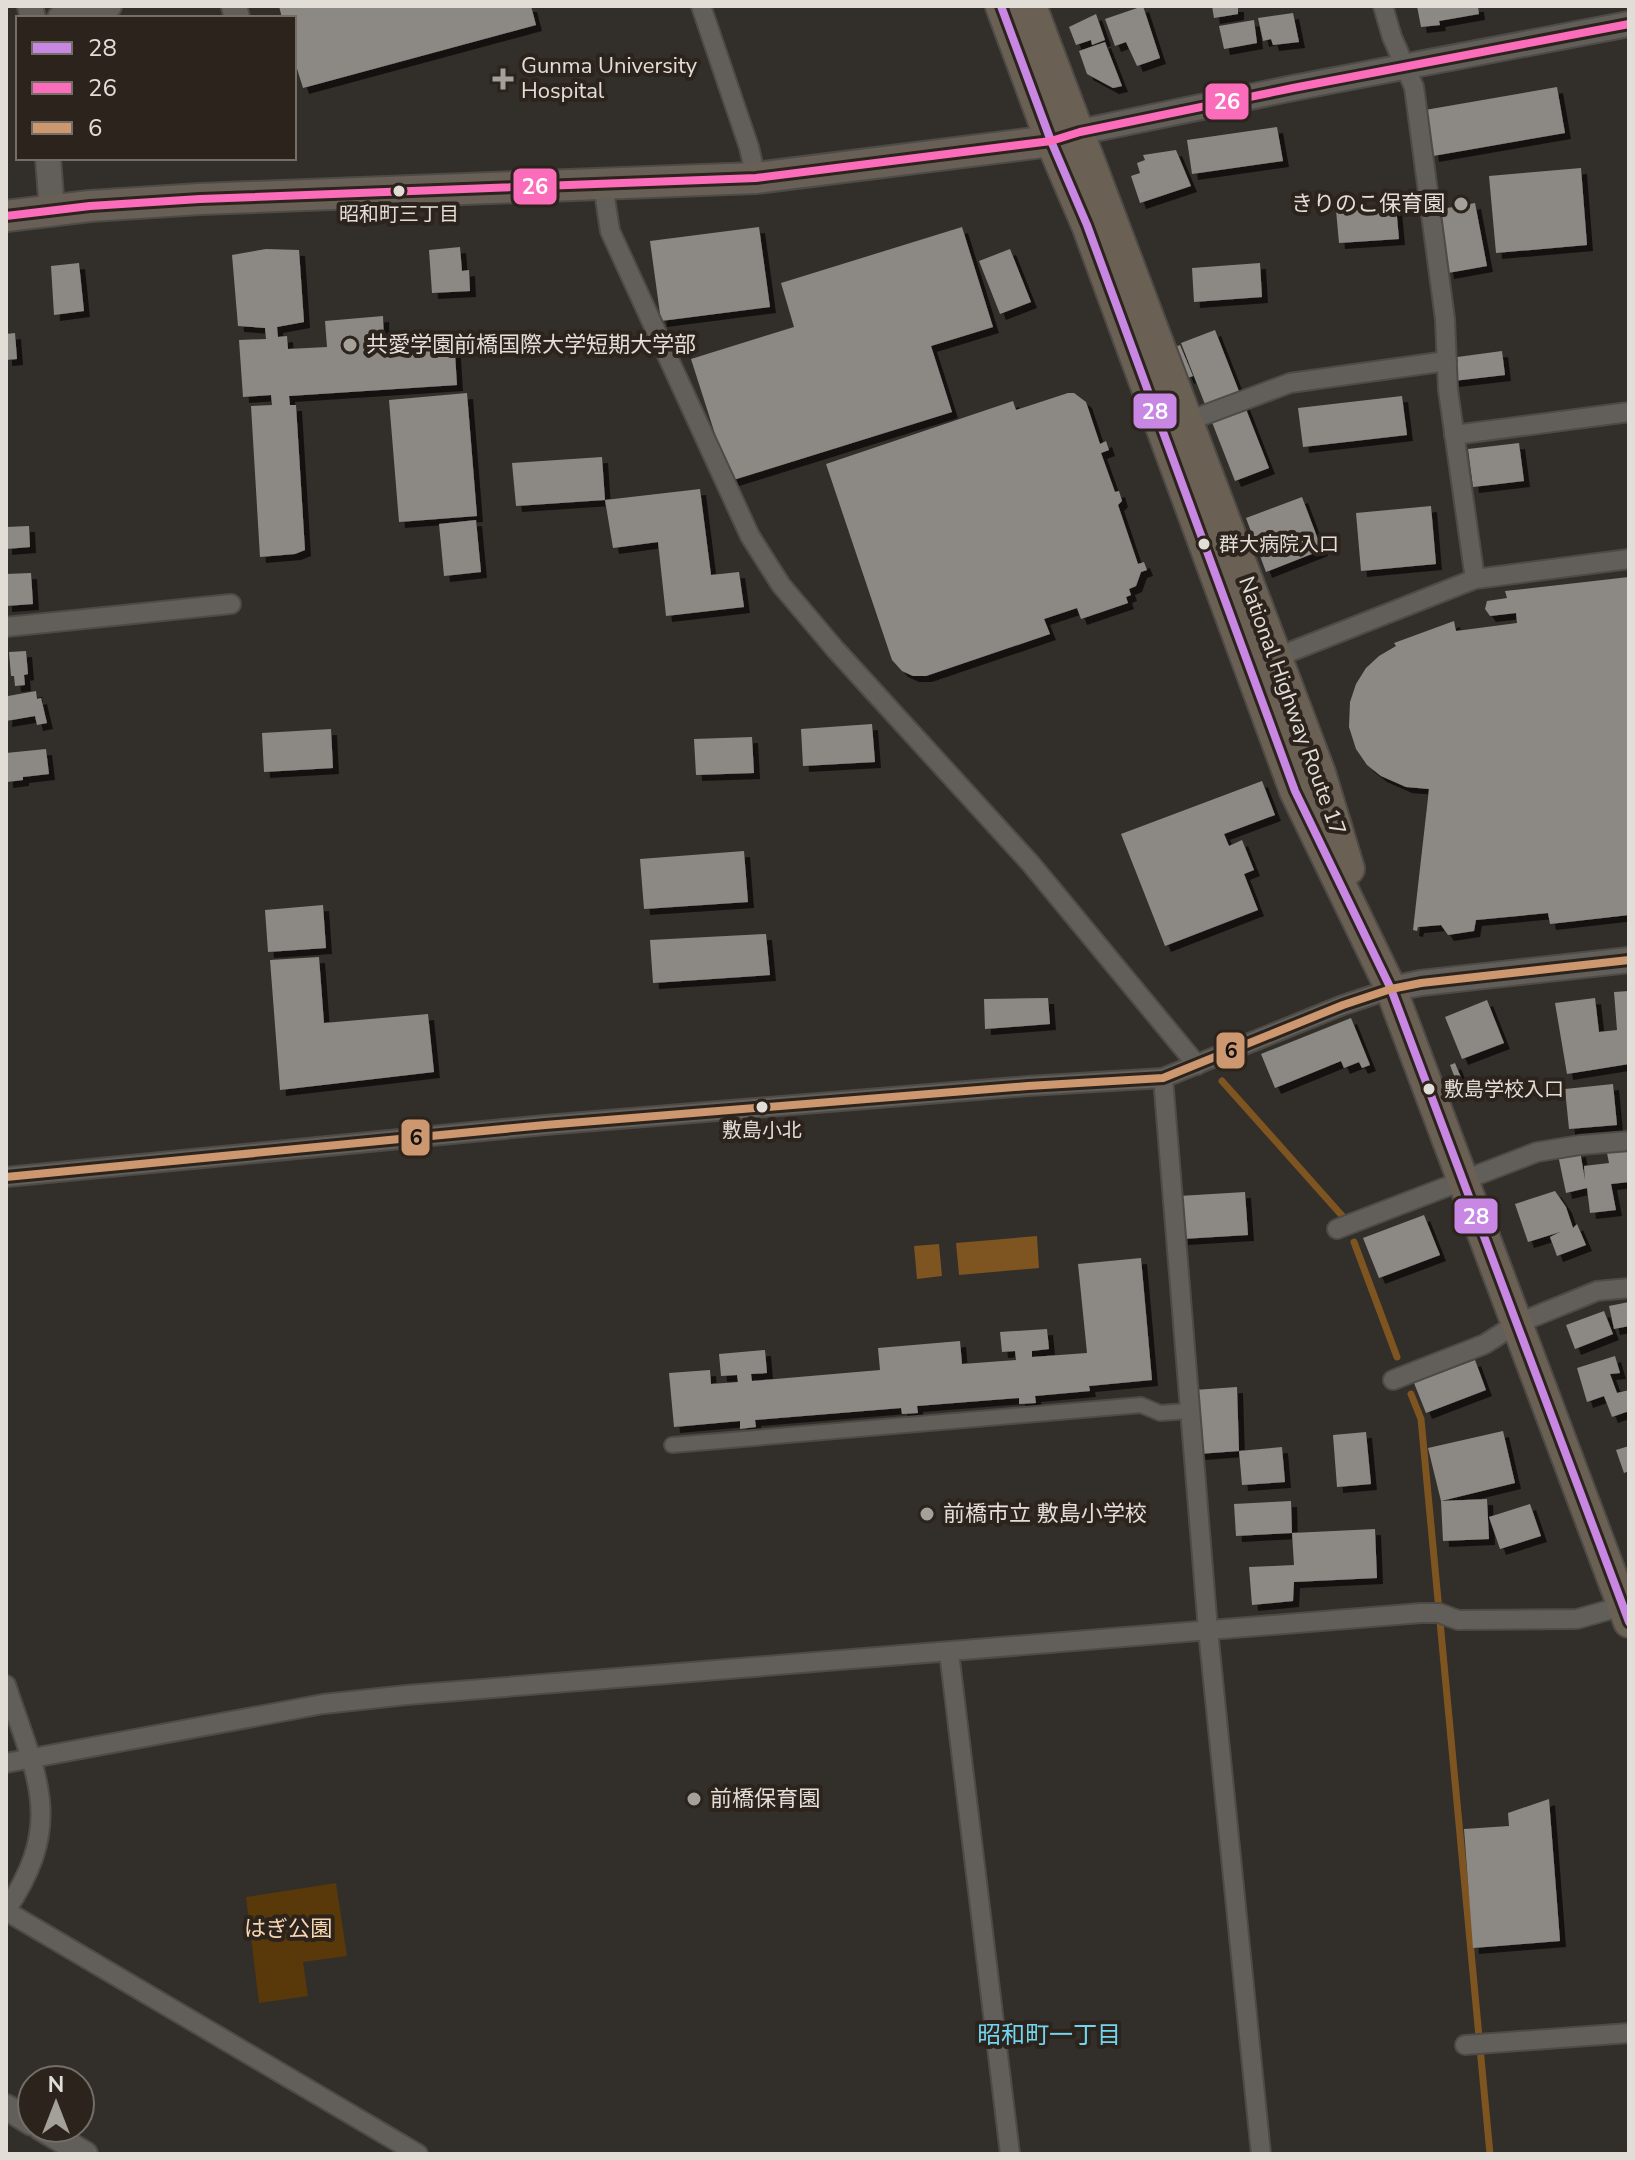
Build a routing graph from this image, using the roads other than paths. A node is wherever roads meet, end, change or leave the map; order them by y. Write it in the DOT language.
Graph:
graph roads {
  1 [pos="109,6"];
  2 [pos="701,6"];
  3 [pos="1001,6"];
  4 [pos="1031,6"];
  5 [pos="1383,6"];
  6 [pos="68,16"];
  7 [pos="1629,24"];
  8 [pos="1405,67"];
  9 [pos="1080,132"];
  10 [pos="1051,141"];
  11 [pos="48,160"];
  12 [pos="756,178"];
  13 [pos="603,185"];
  14 [pos="52,210"];
  15 [pos="6,216"];
  16 [pos="1447,361"];
  17 [pos="1629,412"];
  18 [pos="1188,421"];
  19 [pos="1454,435"];
  20 [pos="1629,559"];
  21 [pos="1475,579"];
  22 [pos="231,604"];
  23 [pos="6,627"];
  24 [pos="1277,657"];
  25 [pos="1377,959"];
  26 [pos="1629,960"];
  27 [pos="1391,989"];
  28 [pos="1197,1065"];
  29 [pos="1163,1078"];
  30 [pos="1629,1141"];
  31 [pos="6,1177"];
  32 [pos="1461,1181"];
  33 [pos="1337,1229"];
  34 [pos="1629,1288"];
  35 [pos="1516,1324"];
  36 [pos="1393,1380"];
  37 [pos="1189,1411"];
  38 [pos="672,1445"];
  39 [pos="1627,1611"];
  40 [pos="1208,1630"];
  41 [pos="949,1652"];
  42 [pos="6,1685"];
  43 [pos="30,1759"];
  44 [pos="6,1763"];
  45 [pos="6,1911"];
  46 [pos="1629,2033"];
  47 [pos="1472,2044"];
  48 [pos="418,2154"];
  49 [pos="1010,2154"];
  50 [pos="1261,2154"];
  1 -- 6 [label="street"];
  2 -- 12 [label="street"];
  3 -- 10 [label="highway, National Highway Route 17"];
  4 -- 9 [label="highway, National Highway Route 17"];
  5 -- 8 [label="street"];
  7 -- 8 [label="street"];
  8 -- 9 [label="street"];
  8 -- 16 [label="street"];
  9 -- 10 [label="main road"];
  9 -- 18 [label="highway, National Highway Route 17"];
  10 -- 12 [label="main road"];
  10 -- 25 [label="highway, National Highway Route 17"];
  11 -- 14 [label="street"];
  12 -- 13 [label="main road"];
  13 -- 14 [label="main road"];
  13 -- 28 [label="street"];
  14 -- 15 [label="main road"];
  16 -- 18 [label="street"];
  16 -- 19 [label="street"];
  17 -- 19 [label="street"];
  18 -- 24 [label="highway, National Highway Route 17"];
  19 -- 21 [label="street"];
  20 -- 21 [label="street"];
  21 -- 24 [label="street"];
  22 -- 23 [label="street"];
  24 -- 25 [label="highway, National Highway Route 17"];
  25 -- 27 [label="highway, National Highway Route 17"];
  26 -- 27 [label="street"];
  27 -- 28 [label="street"];
  27 -- 32 [label="highway, National Highway Route 17"];
  28 -- 29 [label="street"];
  29 -- 31 [label="street"];
  29 -- 37 [label="street"];
  30 -- 32 [label="street"];
  32 -- 33 [label="street"];
  32 -- 35 [label="highway, National Highway Route 17"];
  34 -- 35 [label="street"];
  35 -- 36 [label="street"];
  35 -- 39 [label="highway, National Highway Route 17"];
  37 -- 38 [label="street"];
  37 -- 40 [label="street"];
  39 -- 40 [label="street"];
  40 -- 41 [label="street"];
  40 -- 50 [label="street"];
  41 -- 43 [label="street"];
  41 -- 49 [label="street"];
  42 -- 43 [label="street"];
  43 -- 44 [label="street"];
  43 -- 45 [label="street"];
  45 -- 48 [label="street"];
  46 -- 47 [label="street"];
}
